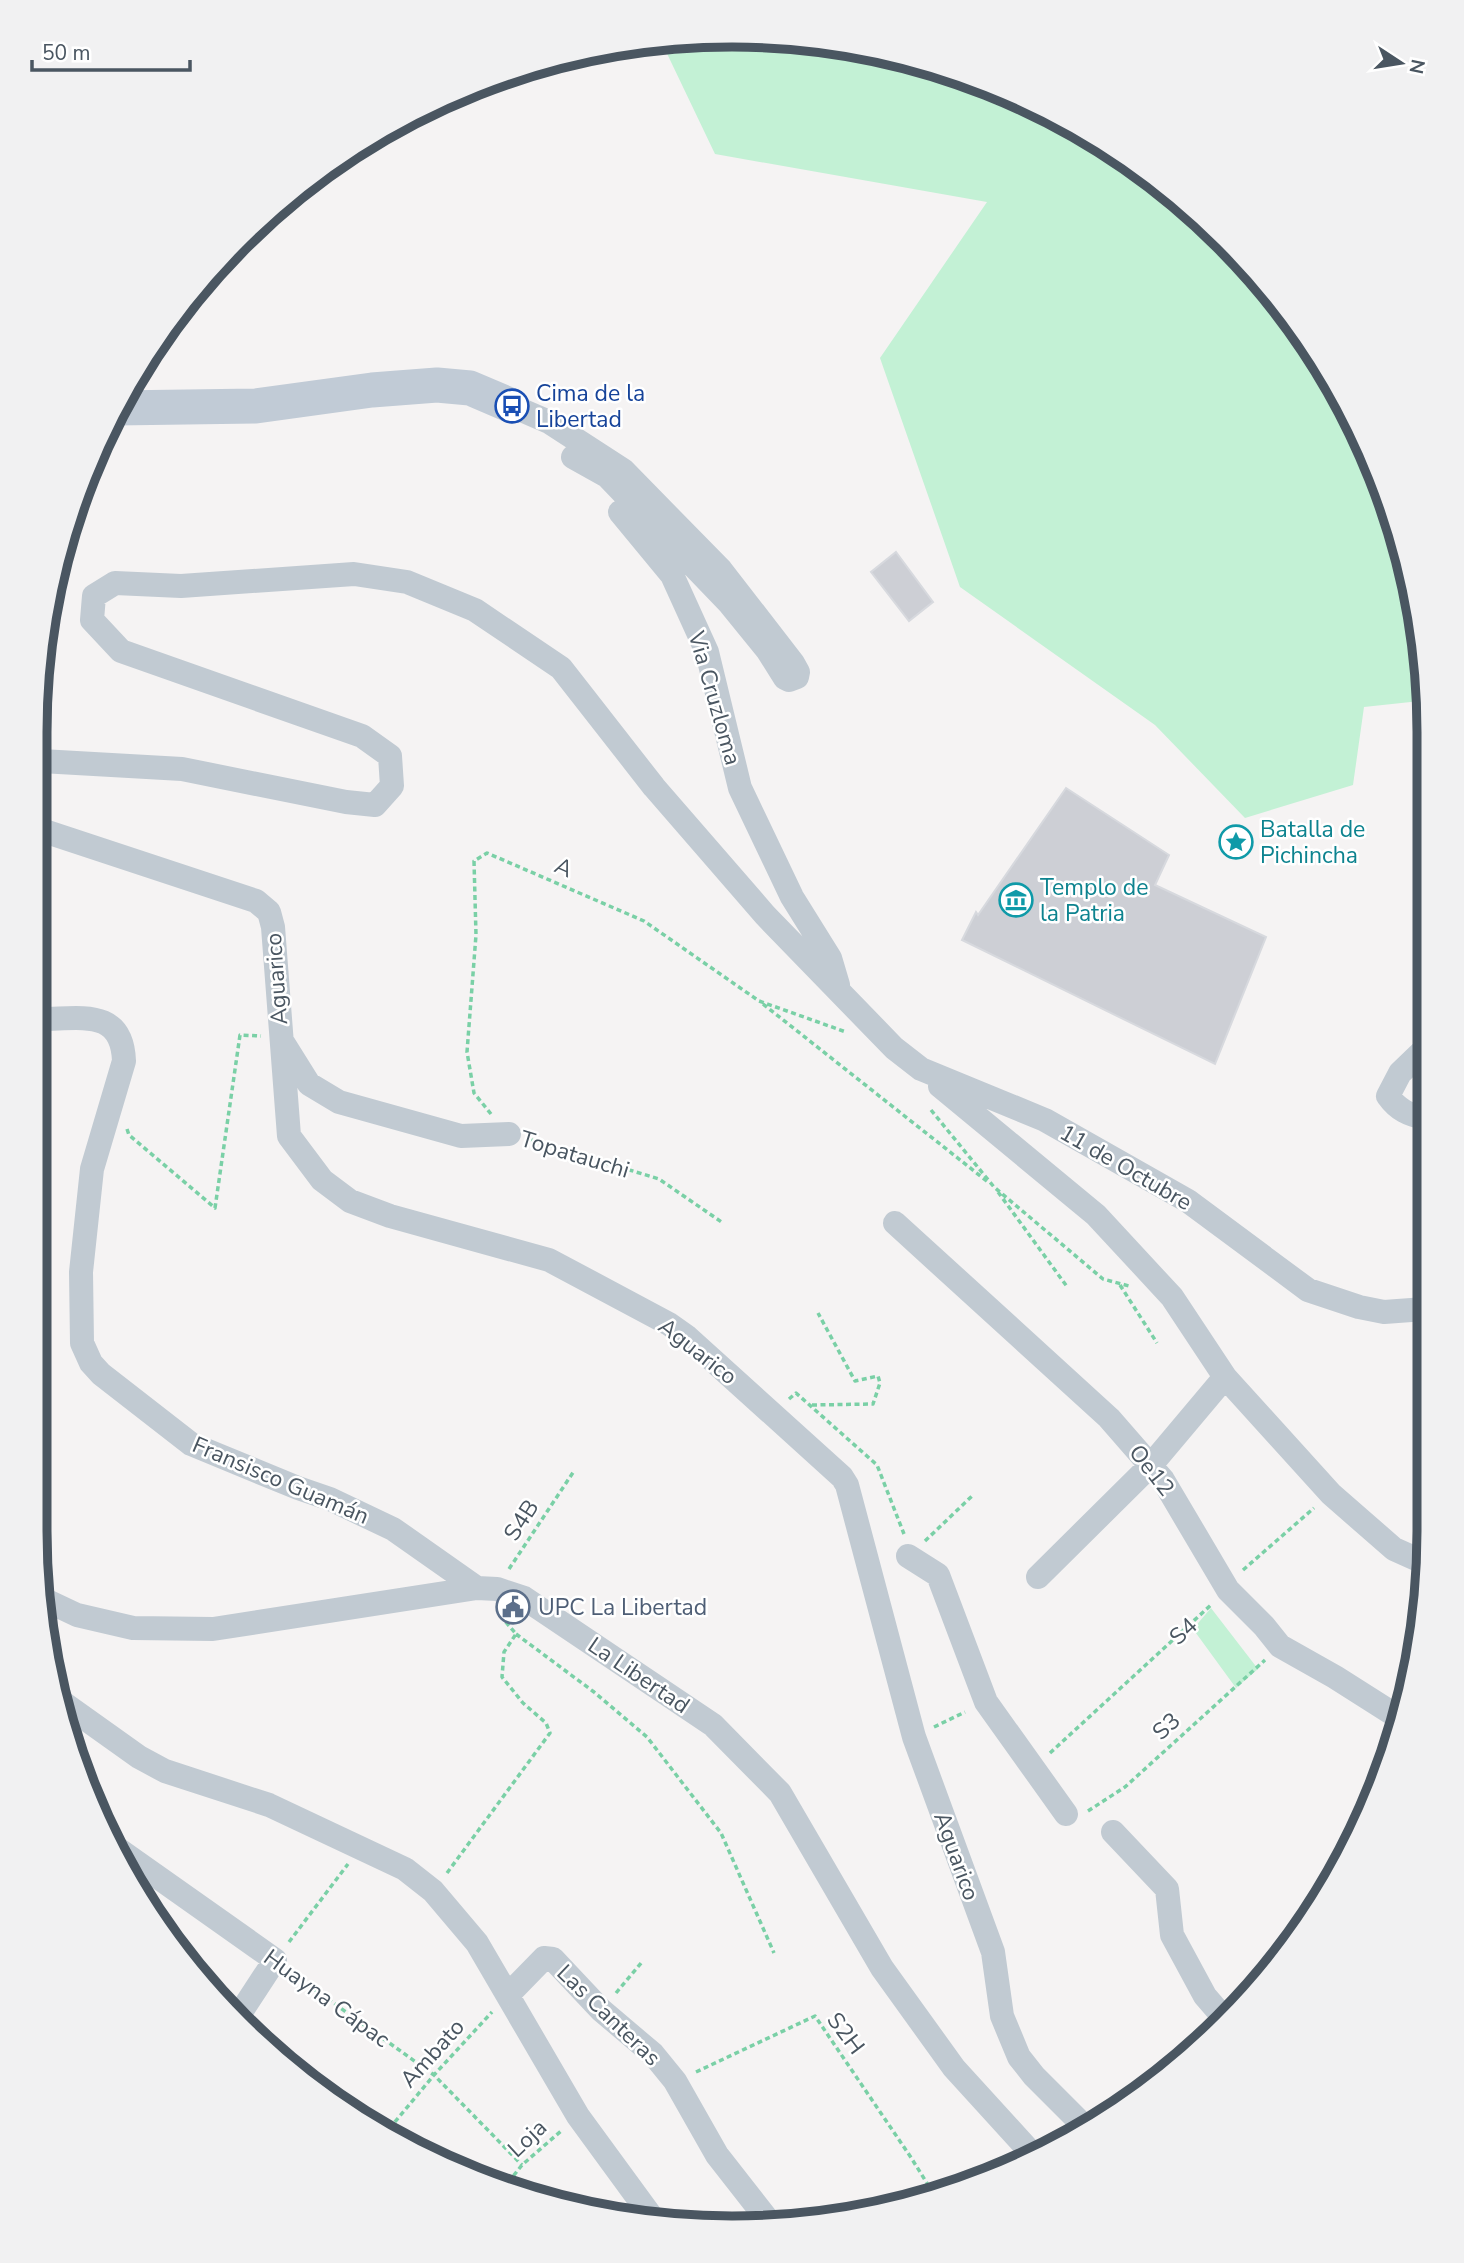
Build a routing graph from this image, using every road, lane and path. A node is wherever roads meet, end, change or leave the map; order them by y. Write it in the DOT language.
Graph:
graph roads {
  1 [pos="512,406"];
  2 [pos="129,408"];
  3 [pos="573,457"];
  4 [pos="47,761"];
  5 [pos="47,832"];
  6 [pos="840,993"];
  7 [pos="759,1001"];
  8 [pos="47,1019"];
  9 [pos="280,1037"];
  10 [pos="894,1048"];
  11 [pos="1417,1057"];
  12 [pos="920,1069"];
  13 [pos="118,1080"];
  14 [pos="929,1106"];
  15 [pos="1417,1116"];
  16 [pos="509,1134"];
  17 [pos="994,1187"];
  18 [pos="723,1223"];
  19 [pos="895,1223"];
  20 [pos="1119,1283"];
  21 [pos="1132,1287"];
  22 [pos="1068,1288"];
  23 [pos="1417,1310"];
  24 [pos="818,1312"];
  25 [pos="1157,1343"];
  26 [pos="1226,1377"];
  27 [pos="810,1405"];
  28 [pos="1151,1465"];
  29 [pos="574,1471"];
  30 [pos="1331,1494"];
  31 [pos="972,1496"];
  32 [pos="908,1556"];
  33 [pos="1416,1559"];
  34 [pos="1038,1577"];
  35 [pos="487,1588"];
  36 [pos="1228,1590"];
  37 [pos="51,1603"];
  38 [pos="516,1634"];
  39 [pos="1280,1646"];
  40 [pos="986,1702"];
  41 [pos="71,1709"];
  42 [pos="1392,1713"];
  43 [pos="914,1737"];
  44 [pos="1033,1768"];
  45 [pos="1066,1814"];
  46 [pos="1113,1832"];
  47 [pos="360,1849"];
  48 [pos="131,1858"];
  49 [pos="433,1891"];
  50 [pos="774,1953"];
  51 [pos="275,1960"];
  52 [pos="642,1962"];
  53 [pos="508,1995"];
  54 [pos="243,2009"];
  55 [pos="601,2010"];
  56 [pos="1219,2012"];
  57 [pos="434,2075"];
  58 [pos="675,2081"];
  59 [pos="578,2116"];
  60 [pos="1079,2121"];
  61 [pos="392,2125"];
  62 [pos="1027,2149"];
  63 [pos="522,2165"];
  64 [pos="511,2179"];
  65 [pos="929,2186"];
  66 [pos="647,2210"];
  67 [pos="764,2215"];
  1 -- 2 [label="street"];
  1 -- 3 [label="street, Via Cruzloma"];
  1 -- 3 [label="street"];
  3 -- 6 [label="street, Via Cruzloma"];
  4 -- 6 [label="street"];
  5 -- 9 [label="street, Aguarico"];
  6 -- 10 [label="street, 11 de Octubre"];
  7 -- 10 [label="path, A"];
  7 -- 16 [label="path, A"];
  7 -- 17 [label="path"];
  8 -- 13 [label="street, Fransisco Guamán"];
  9 -- 13 [label="path"];
  9 -- 16 [label="street, Topatauchi"];
  9 -- 43 [label="street, Aguarico"];
  10 -- 12 [label="street, 11 de Octubre"];
  11 -- 15 [label="street"];
  12 -- 23 [label="street, 11 de Octubre"];
  12 -- 26 [label="street"];
  13 -- 35 [label="street, Fransisco Guamán"];
  14 -- 17 [label="path"];
  16 -- 18 [label="path, Topatauchi"];
  17 -- 20 [label="path"];
  17 -- 22 [label="path"];
  19 -- 28 [label="street, Oe12"];
  20 -- 21 [label="path"];
  20 -- 25 [label="path"];
  24 -- 27 [label="path"];
  26 -- 28 [label="street"];
  26 -- 30 [label="street"];
  28 -- 34 [label="street"];
  28 -- 36 [label="street, Oe12"];
  29 -- 35 [label="path, S4B"];
  30 -- 33 [label="street"];
  30 -- 36 [label="path, S4"];
  31 -- 32 [label="path"];
  32 -- 40 [label="street"];
  35 -- 37 [label="street"];
  35 -- 38 [label="path"];
  35 -- 62 [label="street, La Libertad"];
  36 -- 39 [label="street, Oe12"];
  36 -- 44 [label="path, S4"];
  38 -- 49 [label="path"];
  38 -- 50 [label="path"];
  39 -- 42 [label="street, Oe12"];
  39 -- 45 [label="path, S3"];
  40 -- 43 [label="path"];
  40 -- 44 [label="street"];
  41 -- 47 [label="street"];
  43 -- 60 [label="street, Aguarico"];
  44 -- 45 [label="street"];
  46 -- 56 [label="street"];
  47 -- 49 [label="street"];
  47 -- 51 [label="path"];
  48 -- 51 [label="street, Huayna Cápac"];
  49 -- 53 [label="street"];
  51 -- 54 [label="street"];
  51 -- 57 [label="path, Huayna Cápac"];
  52 -- 55 [label="path"];
  53 -- 55 [label="street, Las Canteras"];
  53 -- 57 [label="path, Ambato"];
  53 -- 59 [label="street"];
  55 -- 58 [label="street, Las Canteras"];
  57 -- 61 [label="path, Ambato"];
  57 -- 63 [label="path, Huayna Cápac"];
  58 -- 65 [label="path, S2H"];
  58 -- 67 [label="street, Las Canteras"];
  59 -- 63 [label="path, Loja"];
  59 -- 66 [label="street"];
  63 -- 64 [label="path, Loja"];
}
